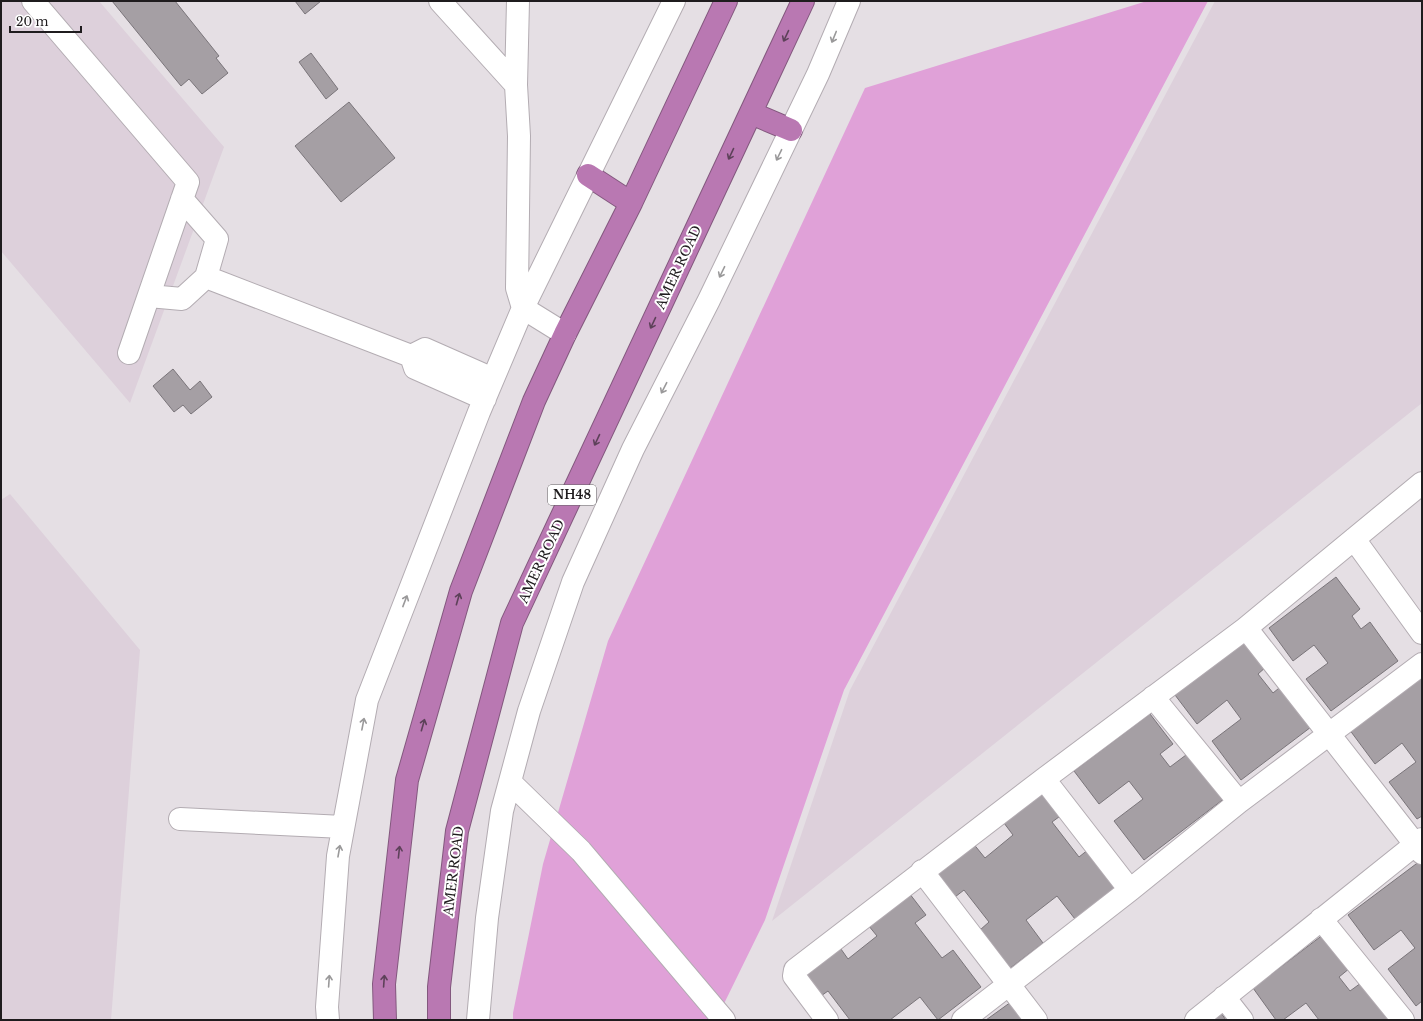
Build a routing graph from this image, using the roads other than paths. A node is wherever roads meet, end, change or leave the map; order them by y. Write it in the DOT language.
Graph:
graph roads {
  1 [pos="33,1"];
  2 [pos="440,1"];
  3 [pos="518,1"];
  4 [pos="674,1"];
  5 [pos="726,1"];
  6 [pos="803,1"];
  7 [pos="849,1"];
  8 [pos="516,85"];
  9 [pos="751,113"];
  10 [pos="791,130"];
  11 [pos="588,175"];
  12 [pos="182,200"];
  13 [pos="631,202"];
  14 [pos="206,277"];
  15 [pos="149,296"];
  16 [pos="523,308"];
  17 [pos="565,334"];
  18 [pos="129,353"];
  19 [pos="411,356"];
  20 [pos="493,379"];
  21 [pos="485,399"];
  22 [pos="1422,483"];
  23 [pos="1354,540"];
  24 [pos="1246,628"];
  25 [pos="1422,633"];
  26 [pos="1422,664"];
  27 [pos="1153,697"];
  28 [pos="1329,735"];
  29 [pos="1044,779"];
  30 [pos="510,782"];
  31 [pos="1239,802"];
  32 [pos="180,819"];
  33 [pos="343,827"];
  34 [pos="1420,846"];
  35 [pos="922,871"];
  36 [pos="1130,890"];
  37 [pos="1321,920"];
  38 [pos="1009,985"];
  39 [pos="1224,997"];
  40 [pos="328,1020"];
  41 [pos="385,1020"];
  42 [pos="439,1020"];
  43 [pos="478,1020"];
  44 [pos="724,1020"];
  45 [pos="827,1020"];
  46 [pos="963,1020"];
  47 [pos="1036,1020"];
  48 [pos="1196,1020"];
  49 [pos="1242,1020"];
  50 [pos="1403,1020"];
  1 -- 12 [label="street"];
  2 -- 8 [label="street"];
  3 -- 8 [label="street"];
  4 -- 11 [label="street"];
  5 -- 13 [label="highway"];
  6 -- 9 [label="highway, AMER ROAD / NH48, one-way"];
  7 -- 10 [label="street, one-way"];
  8 -- 16 [label="street"];
  9 -- 10 [label="highway"];
  9 -- 42 [label="highway, AMER ROAD / NH48, one-way"];
  10 -- 30 [label="street, one-way"];
  11 -- 13 [label="highway"];
  11 -- 16 [label="street"];
  12 -- 14 [label="street"];
  12 -- 15 [label="street"];
  13 -- 17 [label="highway"];
  14 -- 15 [label="street"];
  14 -- 19 [label="street"];
  15 -- 18 [label="street"];
  16 -- 17 [label="street"];
  16 -- 20 [label="street"];
  41 -- 17 [label="highway, one-way"];
  19 -- 20 [label="street"];
  19 -- 21 [label="street"];
  20 -- 21 [label="street"];
  33 -- 21 [label="street, one-way"];
  22 -- 23 [label="street"];
  23 -- 24 [label="street"];
  23 -- 25 [label="street"];
  24 -- 27 [label="street"];
  24 -- 28 [label="street"];
  26 -- 28 [label="street"];
  27 -- 29 [label="street"];
  27 -- 31 [label="street"];
  28 -- 31 [label="street"];
  28 -- 34 [label="street"];
  29 -- 35 [label="street"];
  29 -- 36 [label="street"];
  30 -- 43 [label="street"];
  30 -- 44 [label="street"];
  31 -- 36 [label="street"];
  32 -- 33 [label="street"];
  40 -- 33 [label="street, one-way"];
  34 -- 37 [label="street"];
  35 -- 38 [label="street"];
  35 -- 45 [label="street"];
  36 -- 38 [label="street"];
  37 -- 39 [label="street"];
  37 -- 50 [label="street"];
  38 -- 46 [label="street"];
  38 -- 47 [label="street"];
  39 -- 48 [label="street"];
  39 -- 49 [label="street"];
}
